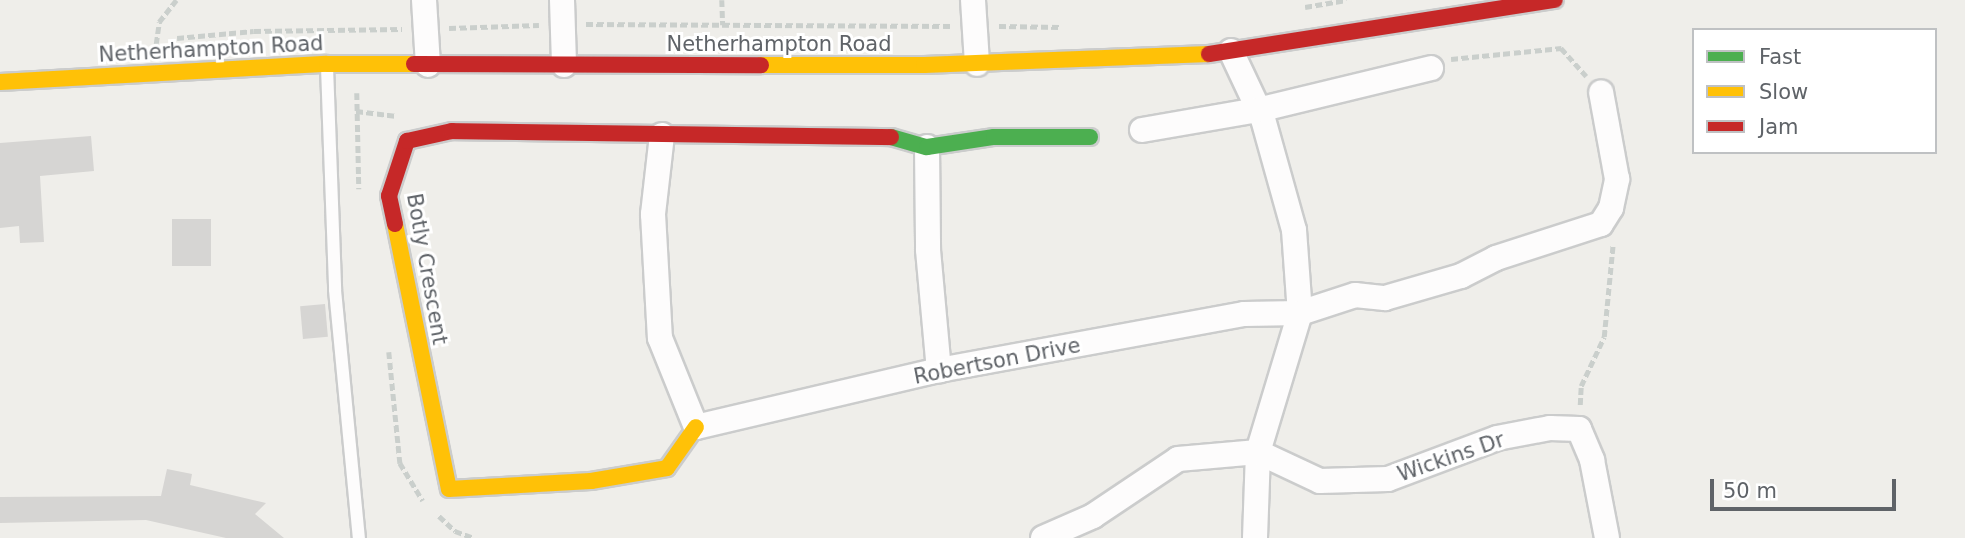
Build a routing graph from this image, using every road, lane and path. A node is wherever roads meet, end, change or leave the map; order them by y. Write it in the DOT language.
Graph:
graph roads {
  1 [pos="176,0"];
  2 [pos="424,0"];
  3 [pos="722,0"];
  4 [pos="972,0"];
  5 [pos="1346,0"];
  6 [pos="1452,0"];
  7 [pos="1555,0"];
  8 [pos="1293,9"];
  9 [pos="564,12"];
  10 [pos="1454,18"];
  11 [pos="723,25"];
  12 [pos="973,25"];
  13 [pos="1069,27"];
  14 [pos="426,29"];
  15 [pos="156,40"];
  16 [pos="143,42"];
  17 [pos="1231,51"];
  18 [pos="327,64"];
  19 [pos="977,64"];
  20 [pos="428,65"];
  21 [pos="564,65"];
  22 [pos="1431,68"];
  23 [pos="154,73"];
  24 [pos="0,82"];
  25 [pos="1601,92"];
  26 [pos="1258,110"];
  27 [pos="1142,130"];
  28 [pos="662,135"];
  29 [pos="1090,136"];
  30 [pos="927,147"];
  31 [pos="1611,208"];
  32 [pos="1300,313"];
  33 [pos="939,370"];
  34 [pos="696,427"];
  35 [pos="1579,429"];
  36 [pos="1258,452"];
  37 [pos="359,538"];
  38 [pos="1043,538"];
  39 [pos="1255,538"];
  40 [pos="1607,538"];
  1 -- 15 [label="path"];
  2 -- 14 [label="street"];
  3 -- 11 [label="path"];
  4 -- 12 [label="street"];
  5 -- 8 [label="path"];
  6 -- 10 [label="lane"];
  7 -- 10 [label="main road, Netherhampton Road"];
  9 -- 11 [label="path"];
  9 -- 14 [label="path"];
  9 -- 21 [label="street"];
  10 -- 17 [label="main road, Netherhampton Road"];
  11 -- 12 [label="path"];
  12 -- 13 [label="path"];
  12 -- 19 [label="street"];
  14 -- 15 [label="path"];
  14 -- 20 [label="street"];
  15 -- 16 [label="path"];
  15 -- 23 [label="path"];
  17 -- 19 [label="main road, Netherhampton Road"];
  17 -- 26 [label="street"];
  18 -- 20 [label="main road, Netherhampton Road"];
  18 -- 23 [label="main road, Netherhampton Road"];
  18 -- 37 [label="lane"];
  19 -- 21 [label="main road, Netherhampton Road"];
  20 -- 21 [label="main road, Netherhampton Road"];
  22 -- 26 [label="street"];
  23 -- 24 [label="main road, Netherhampton Road"];
  25 -- 31 [label="street"];
  26 -- 27 [label="street"];
  26 -- 32 [label="street"];
  28 -- 30 [label="main road, Botly Crescent"];
  28 -- 34 [label="street"];
  28 -- 34 [label="main road, Botly Crescent"];
  29 -- 30 [label="main road"];
  30 -- 33 [label="street"];
  31 -- 32 [label="street, Robertson Drive"];
  31 -- 35 [label="path"];
  32 -- 33 [label="street, Robertson Drive"];
  32 -- 36 [label="street"];
  33 -- 34 [label="street, Robertson Drive"];
  35 -- 36 [label="street, Wickins Dr"];
  35 -- 40 [label="street"];
  36 -- 38 [label="street"];
  36 -- 39 [label="street"];
}
